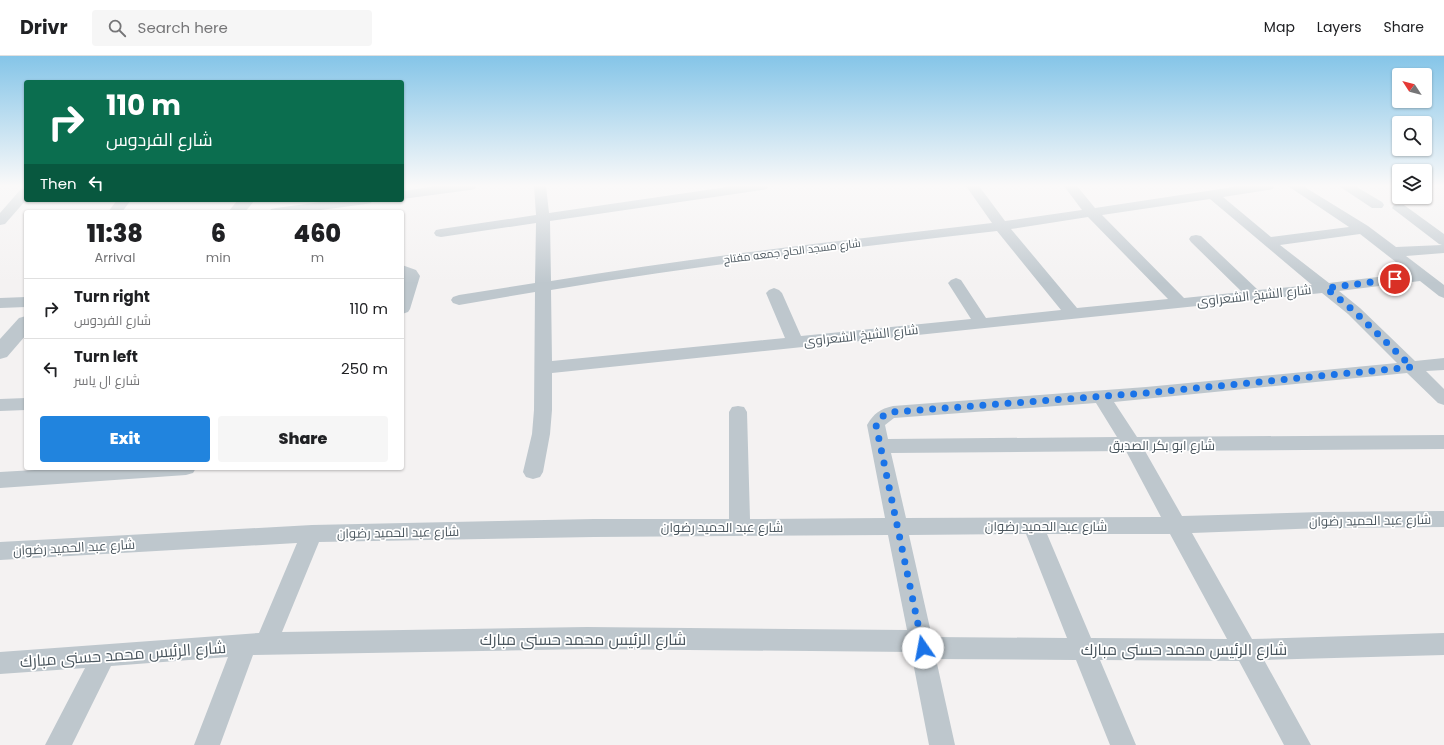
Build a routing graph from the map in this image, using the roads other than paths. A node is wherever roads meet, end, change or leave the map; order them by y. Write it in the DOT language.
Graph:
graph roads {
  1 [pos="549,218"];
  2 [pos="995,218"];
  3 [pos="1056,218"];
  4 [pos="1097,218"];
  5 [pos="1242,218"];
  6 [pos="1346,218"];
  7 [pos="1413,218"];
  8 [pos="543,219"];
  9 [pos="1001,226"];
  10 [pos="1363,229"];
  11 [pos="442,233"];
  12 [pos="1196,239"];
  13 [pos="1444,241"];
  14 [pos="1268,242"];
  15 [pos="1444,248"];
  16 [pos="1393,252"];
  17 [pos="404,270"];
  18 [pos="1423,276"];
  19 [pos="956,283"];
  20 [pos="543,285"];
  21 [pos="1326,288"];
  22 [pos="774,293"];
  23 [pos="1444,293"];
  24 [pos="1253,294"];
  25 [pos="459,300"];
  26 [pos="24,302"];
  27 [pos="404,302"];
  28 [pos="1179,302"];
  29 [pos="0,303"];
  30 [pos="1073,314"];
  31 [pos="981,323"];
  32 [pos="24,325"];
  33 [pos="795,342"];
  34 [pos="12,344"];
  35 [pos="1444,364"];
  36 [pos="1412,367"];
  37 [pos="543,368"];
  38 [pos="1101,396"];
  39 [pos="1444,399"];
  40 [pos="24,404"];
  41 [pos="0,405"];
  42 [pos="738,412"];
  43 [pos="878,435"];
  44 [pos="1444,442"];
  45 [pos="1132,445"];
  46 [pos="155,470"];
  47 [pos="533,472"];
  48 [pos="0,480"];
  49 [pos="1444,518"];
  50 [pos="1176,525"];
  51 [pos="740,526"];
  52 [pos="898,526"];
  53 [pos="1033,526"];
  54 [pos="312,534"];
  55 [pos="0,551"];
  56 [pos="256,644"];
  57 [pos="1444,644"];
  58 [pos="922,645"];
  59 [pos="1085,649"];
  60 [pos="1246,650"];
  61 [pos="104,655"];
  62 [pos="0,663"];
  63 [pos="58,745"];
  64 [pos="207,745"];
  65 [pos="942,745"];
  66 [pos="1123,745"];
  67 [pos="1298,745"];
  1 -- 8 [label="street"];
  2 -- 9 [label="street"];
  3 -- 9 [label="street, شارع مسجد الحاج جمعه مفتاح"];
  4 -- 28 [label="street, شارع الشيخ الشعراوى"];
  5 -- 14 [label="street"];
  6 -- 10 [label="street"];
  7 -- 13 [label="street"];
  8 -- 11 [label="street"];
  8 -- 20 [label="street"];
  9 -- 20 [label="street, شارع مسجد الحاج جمعه مفتاح"];
  9 -- 30 [label="street"];
  10 -- 14 [label="street"];
  10 -- 16 [label="street"];
  12 -- 24 [label="street"];
  14 -- 21 [label="street"];
  15 -- 16 [label="street"];
  16 -- 18 [label="street"];
  17 -- 27 [label="street"];
  18 -- 21 [label="street, شارع الشيخ الشعراوى"];
  18 -- 23 [label="street"];
  19 -- 31 [label="street"];
  20 -- 25 [label="street, شارع مسجد الحاج جمعه مفتاح"];
  20 -- 37 [label="street"];
  21 -- 24 [label="street, شارع الشيخ الشعراوى"];
  21 -- 36 [label="street"];
  22 -- 33 [label="street"];
  24 -- 28 [label="street, شارع الشيخ الشعراوى"];
  26 -- 29 [label="street"];
  28 -- 30 [label="street, شارع الشيخ الشعراوى"];
  30 -- 31 [label="street, شارع الشيخ الشعراوى"];
  31 -- 33 [label="street, شارع الشيخ الشعراوى"];
  32 -- 34 [label="street"];
  33 -- 37 [label="street, شارع الشيخ الشعراوى"];
  35 -- 36 [label="street"];
  36 -- 38 [label="street"];
  36 -- 39 [label="street"];
  37 -- 47 [label="street"];
  38 -- 43 [label="street"];
  38 -- 45 [label="street"];
  40 -- 41 [label="street"];
  42 -- 51 [label="street"];
  43 -- 45 [label="street, شارع ابو بكر الصديق"];
  43 -- 52 [label="street"];
  44 -- 45 [label="street, شارع ابو بكر الصديق"];
  45 -- 50 [label="street"];
  46 -- 48 [label="street"];
  49 -- 50 [label="street, شارع عبد الحميد رضوان"];
  50 -- 53 [label="street, شارع عبد الحميد رضوان"];
  50 -- 60 [label="street"];
  51 -- 52 [label="street, شارع عبد الحميد رضوان"];
  51 -- 54 [label="street, شارع عبد الحميد رضوان"];
  52 -- 53 [label="street, شارع عبد الحميد رضوان"];
  52 -- 58 [label="street"];
  53 -- 59 [label="street"];
  54 -- 55 [label="street, شارع عبد الحميد رضوان"];
  54 -- 56 [label="street"];
  56 -- 58 [label="street, شارع الرئيس محمد حسنى مبارك"];
  56 -- 61 [label="street, شارع الرئيس محمد حسنى مبارك"];
  56 -- 64 [label="street, شارع الرئيس محمد حسنى مبارك"];
  57 -- 60 [label="street, شارع الرئيس محمد حسنى مبارك"];
  58 -- 59 [label="street, شارع الرئيس محمد حسنى مبارك"];
  58 -- 65 [label="street"];
  59 -- 60 [label="street, شارع الرئيس محمد حسنى مبارك"];
  59 -- 66 [label="street"];
  60 -- 67 [label="street"];
  61 -- 62 [label="street, شارع الرئيس محمد حسنى مبارك"];
  61 -- 63 [label="street"];
}
